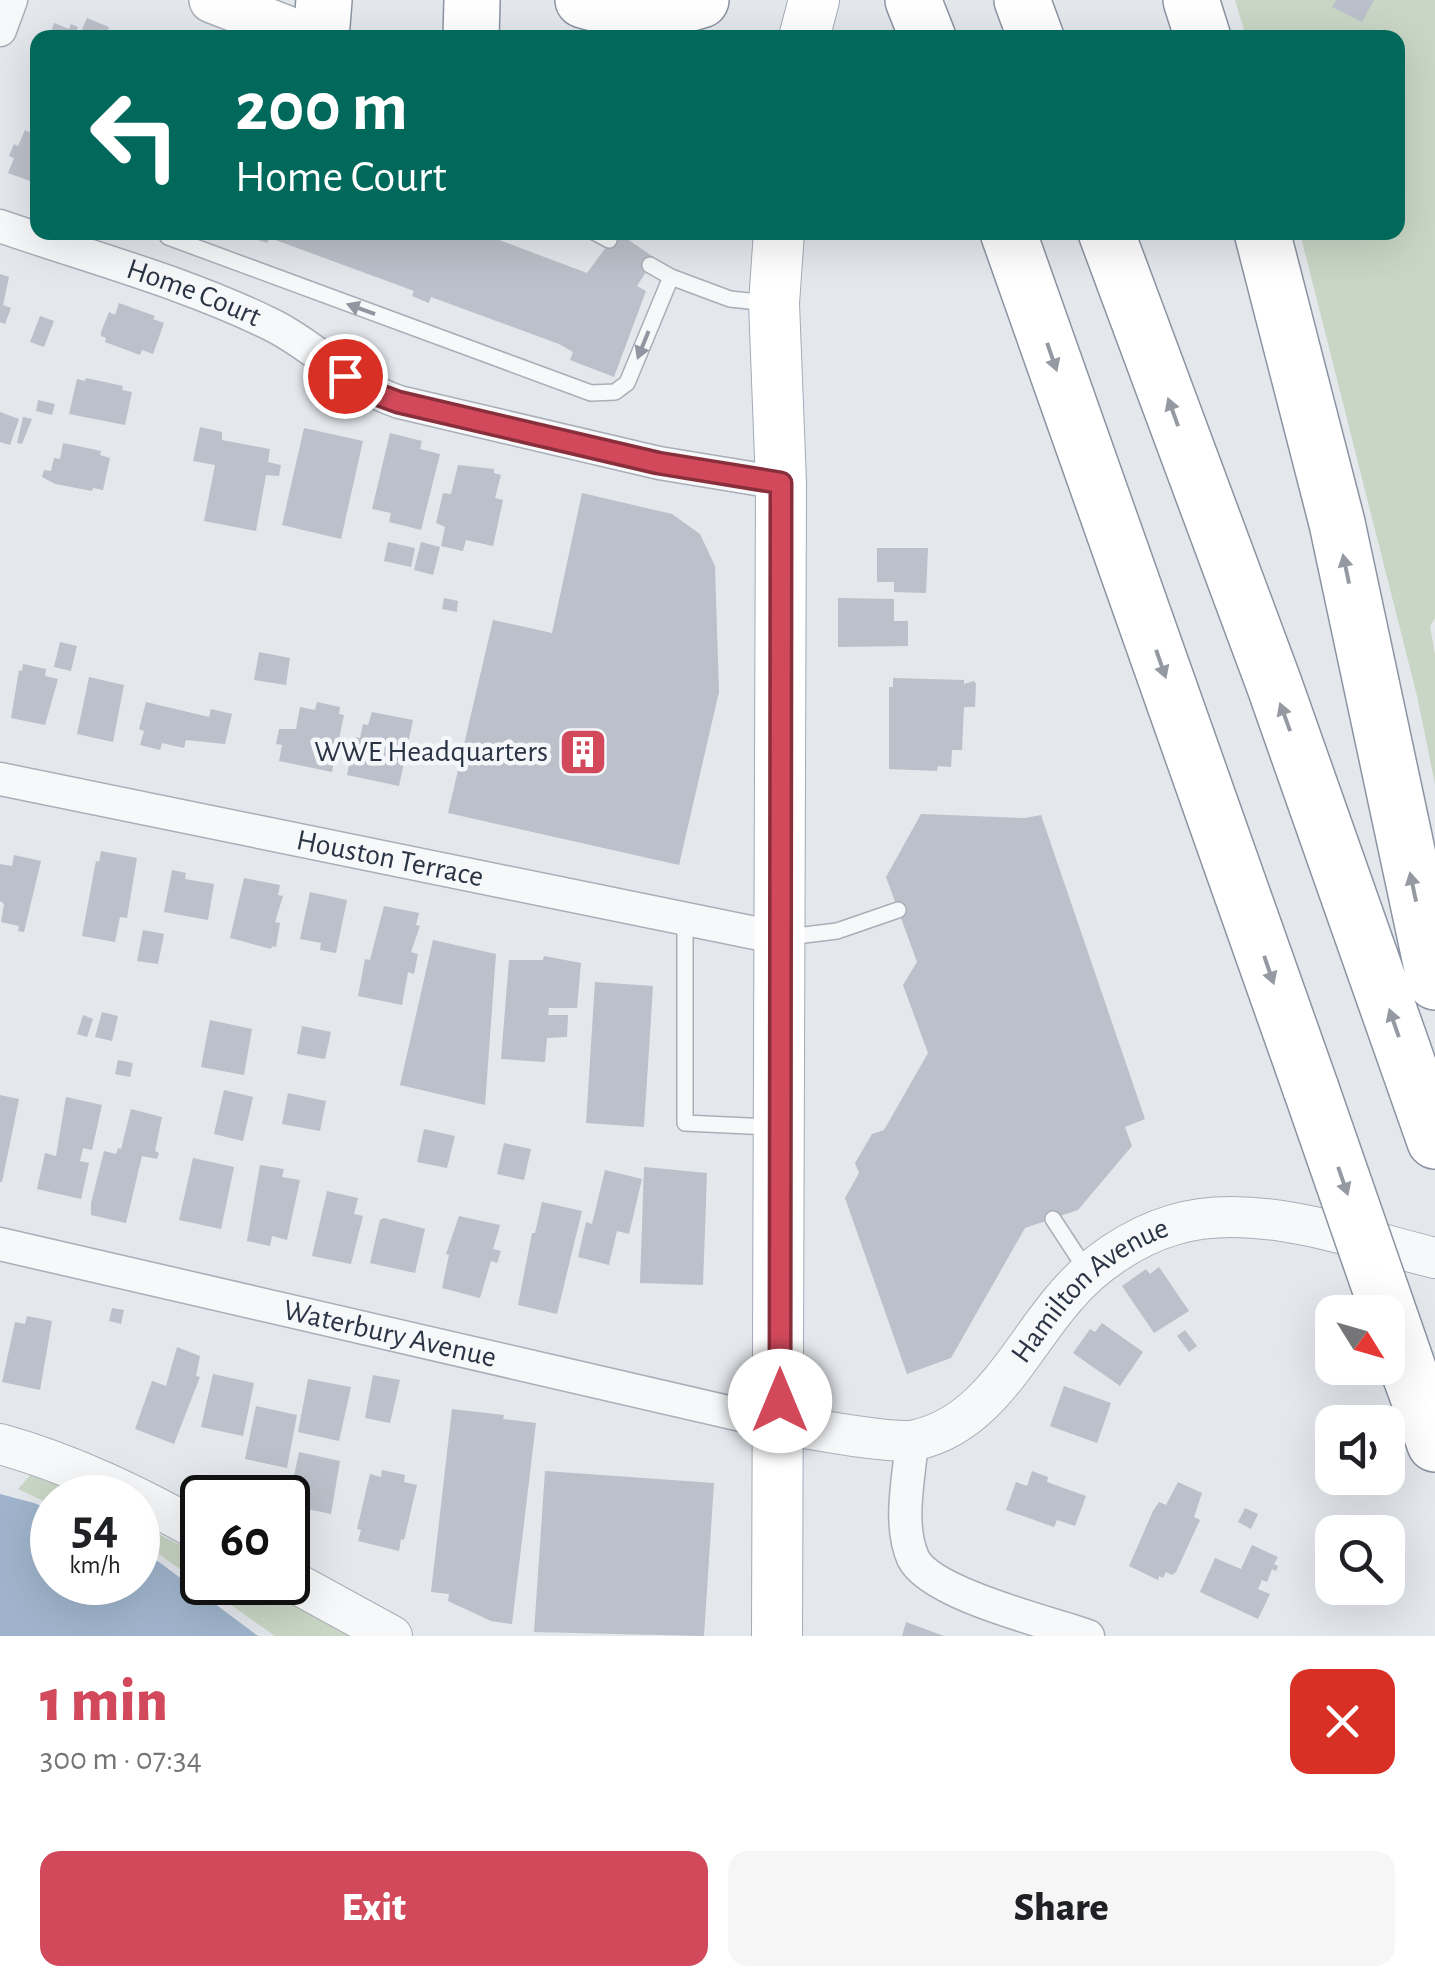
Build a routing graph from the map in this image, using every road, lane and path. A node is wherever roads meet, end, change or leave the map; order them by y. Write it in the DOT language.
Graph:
graph roads {
  1 [pos="11,0"];
  2 [pos="212,0"];
  3 [pos="324,0"];
  4 [pos="472,0"];
  5 [pos="582,0"];
  6 [pos="701,0"];
  7 [pos="814,0"];
  8 [pos="912,0"];
  9 [pos="926,0"];
  10 [pos="1022,0"];
  11 [pos="1191,0"];
  12 [pos="0,30"];
  13 [pos="290,30"];
  14 [pos="322,30"];
  15 [pos="471,30"];
  16 [pos="806,30"];
  17 [pos="925,30"];
  18 [pos="936,30"];
  19 [pos="1033,30"];
  20 [pos="1200,30"];
  21 [pos="0,226"];
  22 [pos="30,236"];
  23 [pos="42,240"];
  24 [pos="179,240"];
  25 [pos="778,240"];
  26 [pos="1010,240"];
  27 [pos="1109,240"];
  28 [pos="1264,240"];
  29 [pos="650,265"];
  30 [pos="671,277"];
  31 [pos="774,304"];
  32 [pos="781,483"];
  33 [pos="0,779"];
  34 [pos="898,910"];
  35 [pos="685,918"];
  36 [pos="780,938"];
  37 [pos="1435,982"];
  38 [pos="780,1127"];
  39 [pos="1430,1128"];
  40 [pos="1052,1219"];
  41 [pos="0,1244"];
  42 [pos="1435,1258"];
  43 [pos="1089,1274"];
  44 [pos="780,1424"];
  45 [pos="912,1442"];
  46 [pos="0,1444"];
  47 [pos="1435,1444"];
  48 [pos="180,1520"];
  49 [pos="310,1590"];
  50 [pos="392,1636"];
  51 [pos="777,1636"];
  52 [pos="1088,1636"];
  1 -- 12 [label="street"];
  2 -- 13 [label="main road"];
  3 -- 14 [label="highway"];
  4 -- 15 [label="highway"];
  5 -- 6 [label="highway"];
  7 -- 16 [label="main road"];
  8 -- 17 [label="highway"];
  9 -- 18 [label="highway"];
  10 -- 19 [label="highway"];
  11 -- 20 [label="highway"];
  21 -- 22 [label="street, Home Court"];
  23 -- 32 [label="street, Home Court"];
  30 -- 24 [label="lane, one-way"];
  25 -- 31 [label="main road"];
  26 -- 47 [label="highway, one-way, bridge"];
  39 -- 27 [label="highway, one-way"];
  37 -- 28 [label="highway, one-way"];
  29 -- 30 [label="lane"];
  30 -- 31 [label="lane"];
  31 -- 32 [label="main road"];
  32 -- 36 [label="main road"];
  33 -- 35 [label="street, Houston Terrace"];
  34 -- 36 [label="lane"];
  35 -- 36 [label="street, Houston Terrace"];
  35 -- 38 [label="lane"];
  36 -- 38 [label="main road"];
  38 -- 44 [label="main road"];
  40 -- 43 [label="lane"];
  41 -- 44 [label="street, Waterbury Avenue"];
  42 -- 43 [label="street, Hamilton Avenue"];
  43 -- 45 [label="street, Hamilton Avenue"];
  44 -- 45 [label="street"];
  44 -- 51 [label="main road"];
  45 -- 52 [label="street"];
  46 -- 48 [label="street"];
  49 -- 50 [label="street"];
}
